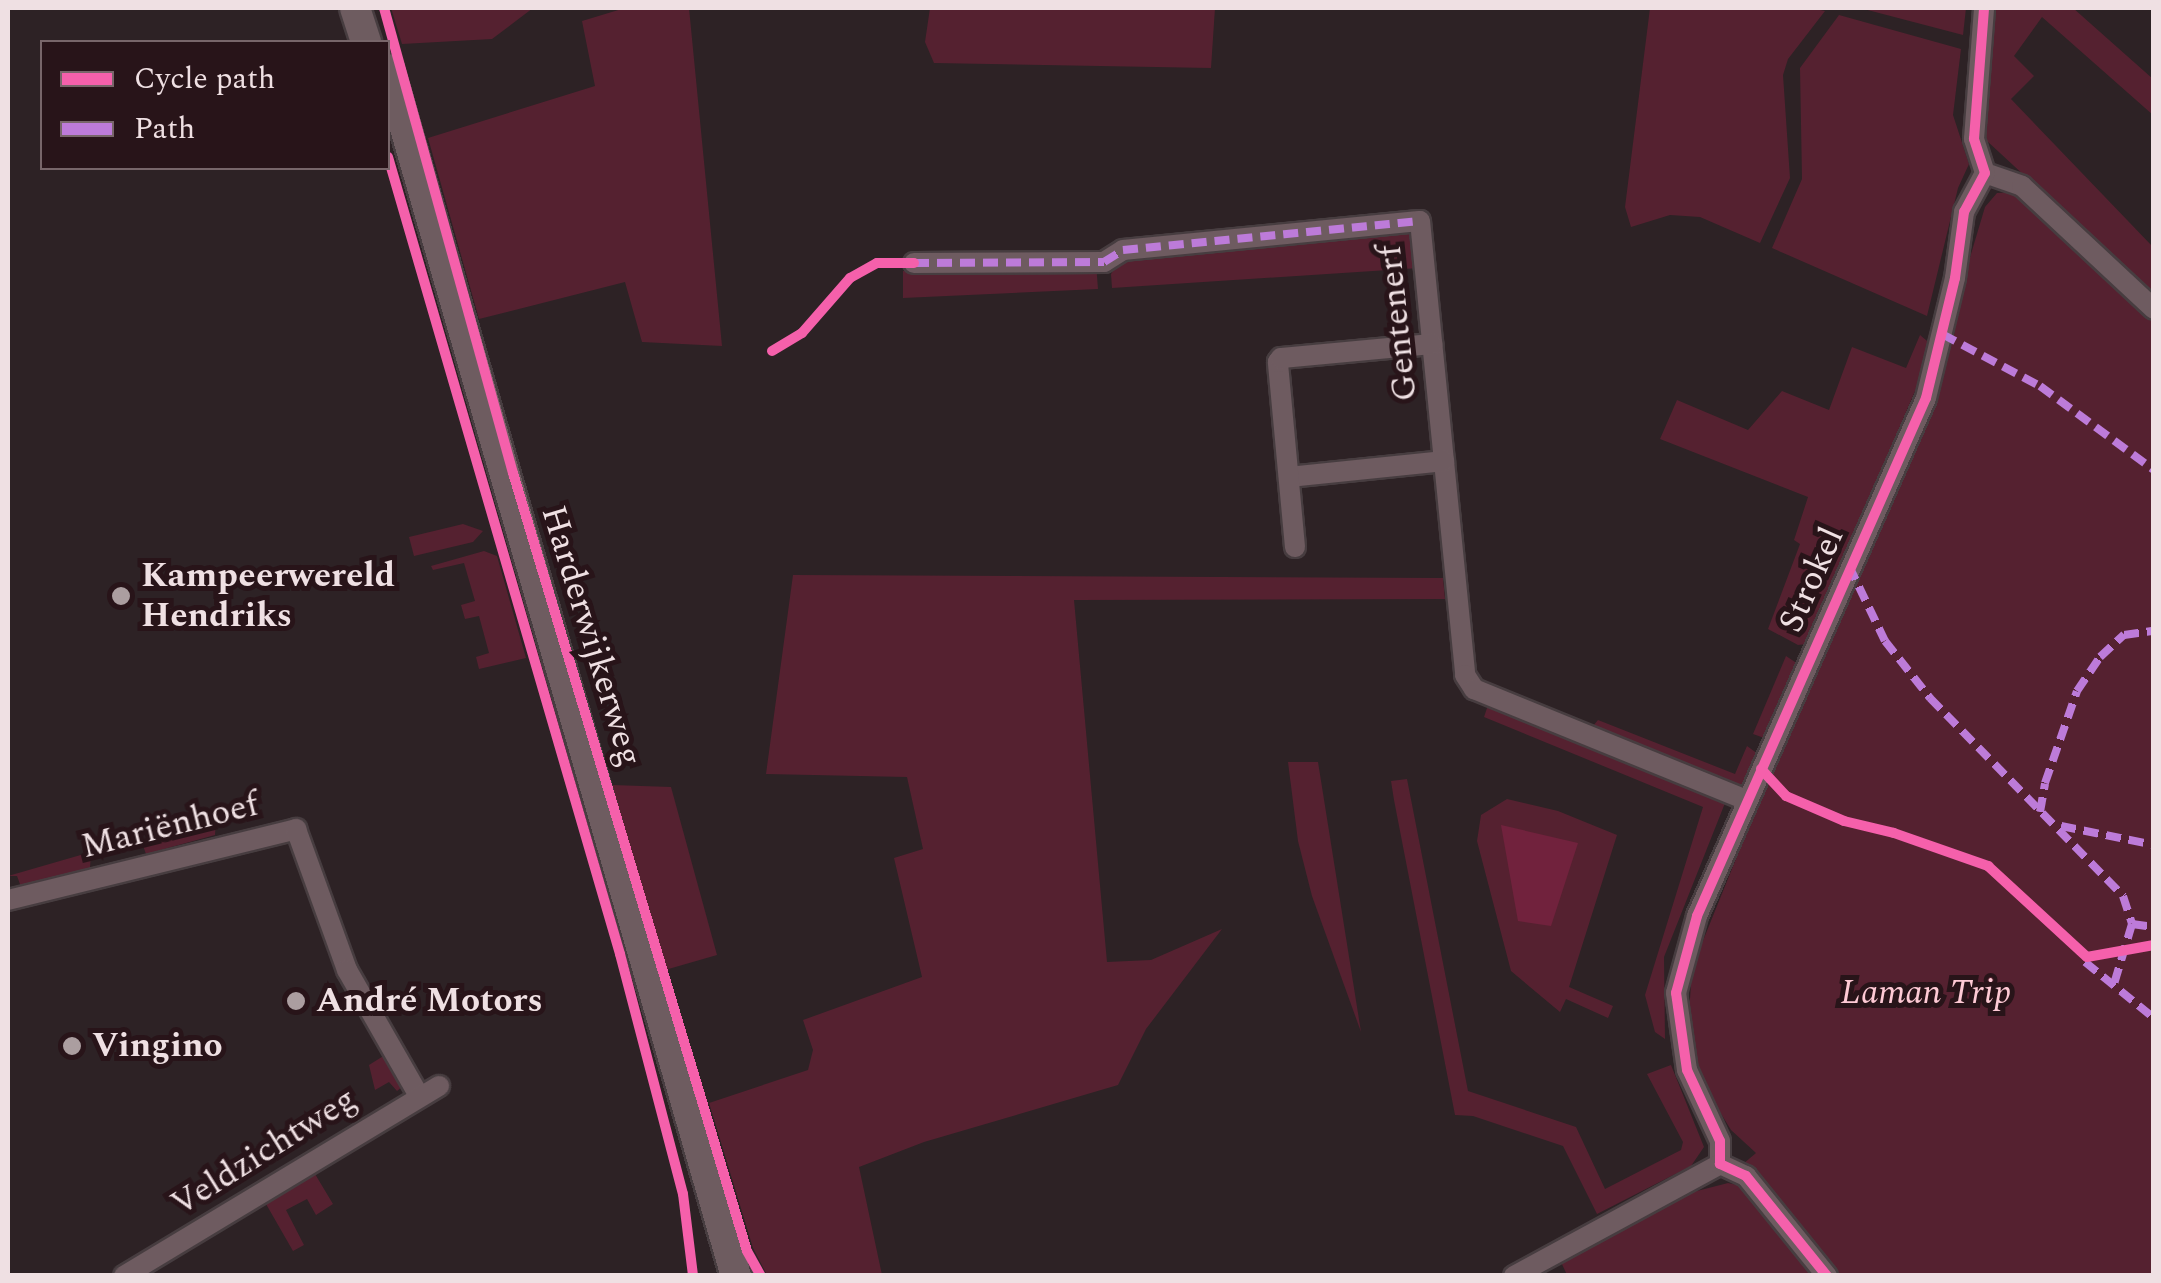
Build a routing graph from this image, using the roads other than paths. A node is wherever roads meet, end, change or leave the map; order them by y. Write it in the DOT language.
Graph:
graph roads {
  1 [pos="355,8"];
  2 [pos="370,8"];
  3 [pos="1984,8"];
  4 [pos="365,40"];
  5 [pos="379,40"];
  6 [pos="390,76"];
  7 [pos="390,125"];
  8 [pos="1985,173"];
  9 [pos="914,262"];
  10 [pos="2154,309"];
  11 [pos="1432,344"];
  12 [pos="1444,461"];
  13 [pos="1289,477"];
  14 [pos="1295,546"];
  15 [pos="1746,800"];
  16 [pos="8,900"];
  17 [pos="428,1090"];
  18 [pos="1720,1164"];
  19 [pos="124,1276"];
  20 [pos="720,1276"];
  21 [pos="736,1276"];
  22 [pos="1514,1276"];
  23 [pos="1827,1276"];
  1 -- 4 [label="main road"];
  2 -- 5 [label="main road"];
  3 -- 8 [label="street"];
  6 -- 21 [label="main road, Harderwijkerweg"];
  7 -- 20 [label="main road, Harderwijkerweg"];
  8 -- 10 [label="street"];
  8 -- 15 [label="street, Strokel"];
  9 -- 11 [label="street, Gentenerf"];
  11 -- 12 [label="street, Gentenerf"];
  11 -- 13 [label="street"];
  12 -- 13 [label="street"];
  12 -- 15 [label="street, Gentenerf"];
  13 -- 14 [label="street"];
  15 -- 18 [label="street, Strokel"];
  16 -- 17 [label="street, Mariënhoef"];
  17 -- 19 [label="street, Veldzichtweg"];
  18 -- 22 [label="street"];
  18 -- 23 [label="street"];
}
